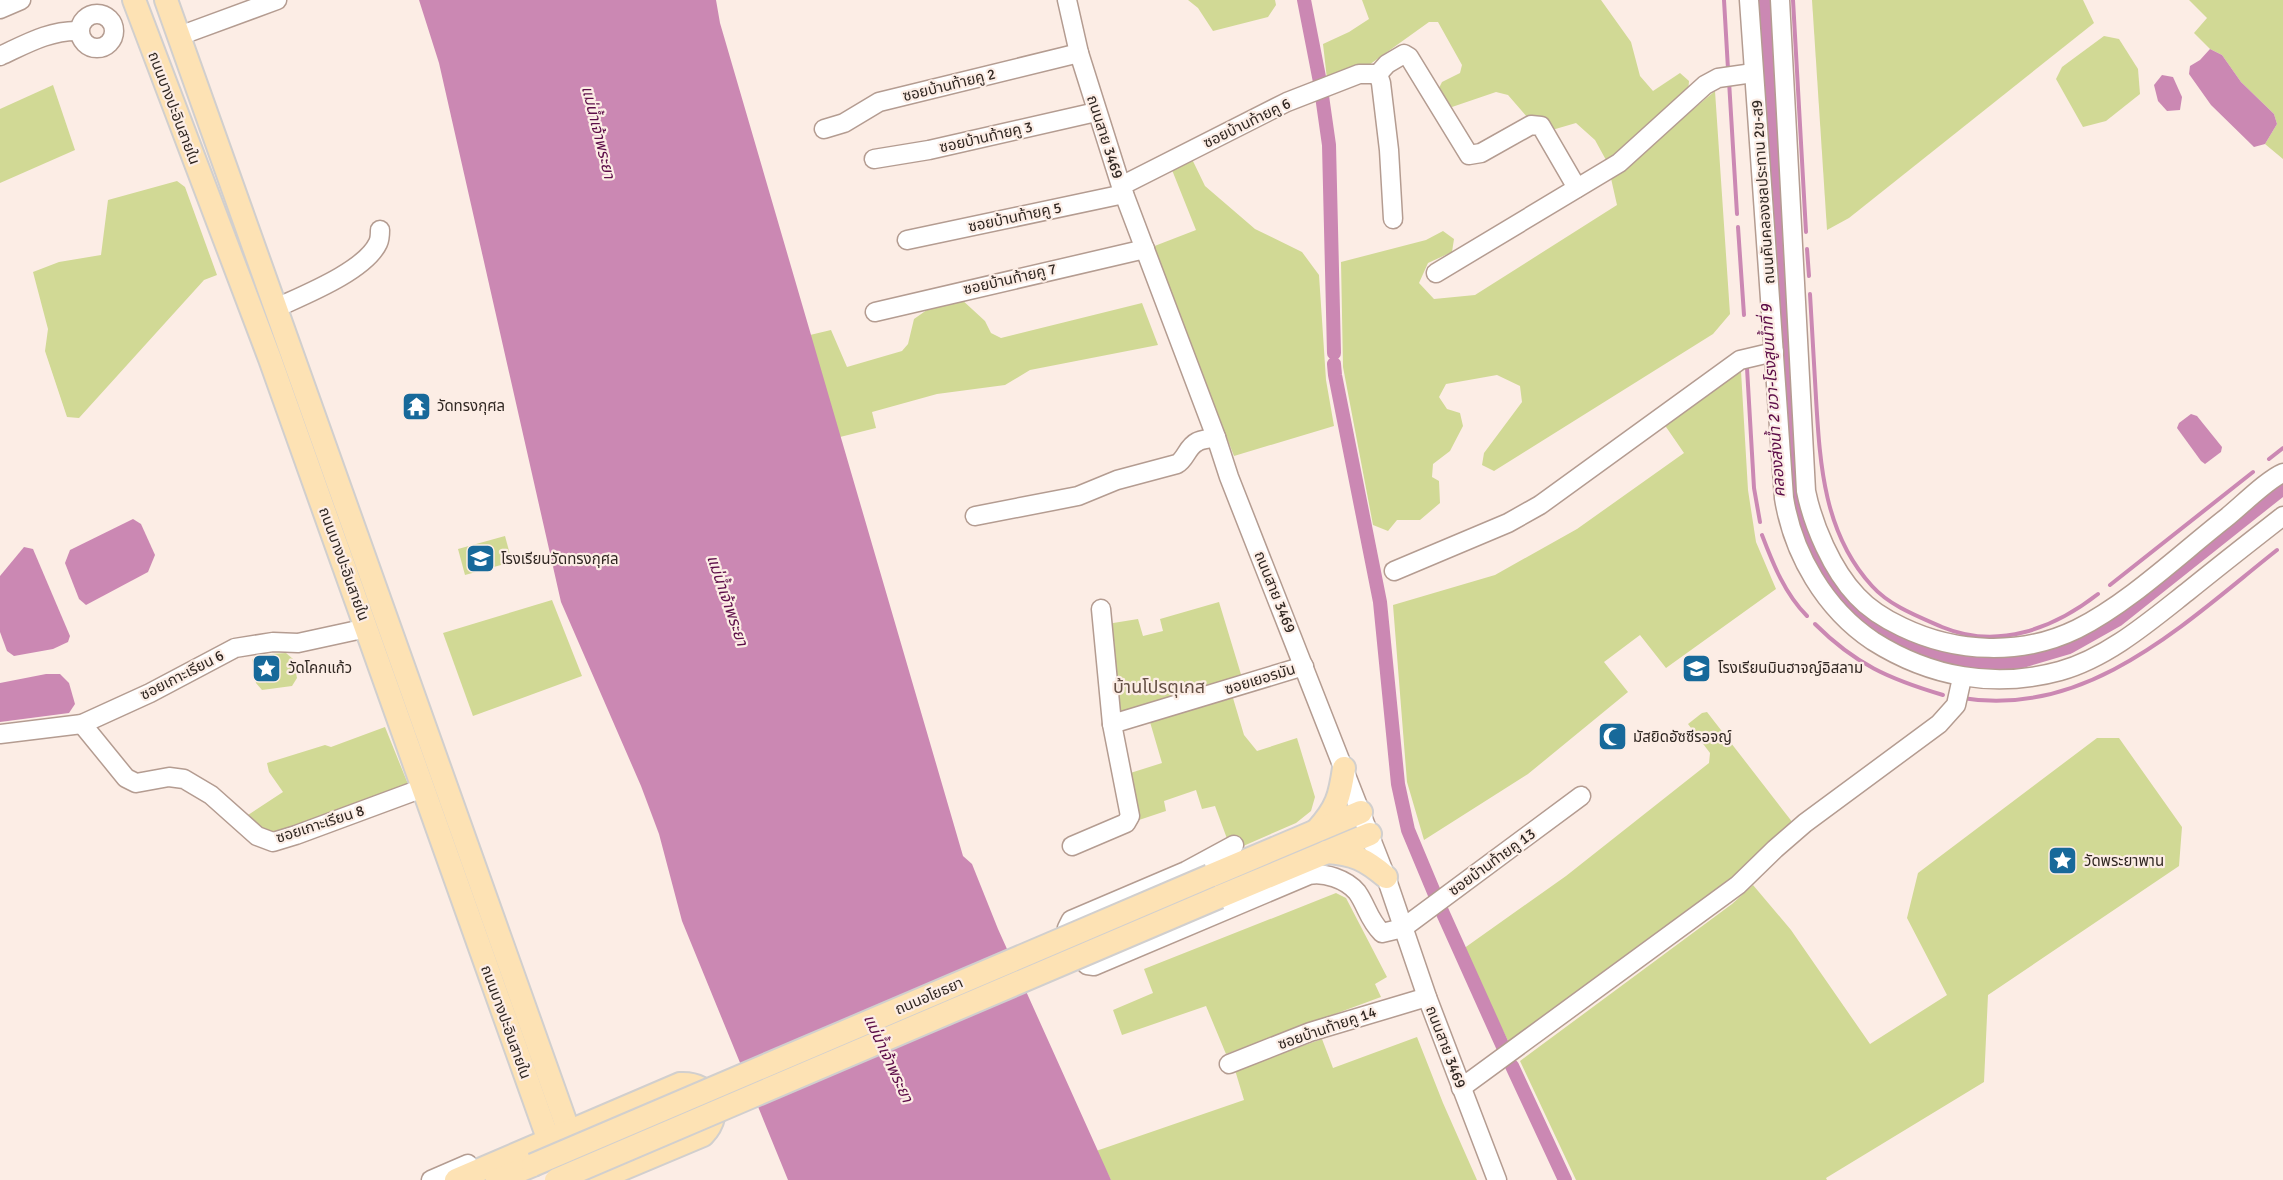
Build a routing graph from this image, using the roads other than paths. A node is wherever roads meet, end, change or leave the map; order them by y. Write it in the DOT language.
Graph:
graph roads {
  1 [pos="21,0"];
  2 [pos="134,0"];
  3 [pos="166,0"];
  4 [pos="277,0"];
  5 [pos="1067,0"];
  6 [pos="1749,0"];
  7 [pos="1780,0"];
  8 [pos="0,9"];
  9 [pos="142,23"];
  10 [pos="179,36"];
  11 [pos="1079,53"];
  12 [pos="0,56"];
  13 [pos="1753,73"];
  14 [pos="1378,74"];
  15 [pos="203,99"];
  16 [pos="174,108"];
  17 [pos="1096,112"];
  18 [pos="824,129"];
  19 [pos="874,159"];
  20 [pos="1577,188"];
  21 [pos="1122,190"];
  22 [pos="1393,219"];
  23 [pos="380,230"];
  24 [pos="907,240"];
  25 [pos="1782,243"];
  26 [pos="1145,249"];
  27 [pos="1436,273"];
  28 [pos="276,308"];
  29 [pos="875,312"];
  30 [pos="1774,352"];
  31 [pos="1216,437"];
  32 [pos="2282,477"];
  33 [pos="975,516"];
  34 [pos="2283,516"];
  35 [pos="1394,571"];
  36 [pos="1101,609"];
  37 [pos="367,628"];
  38 [pos="1304,666"];
  39 [pos="1962,678"];
  40 [pos="82,724"];
  41 [pos="1112,724"];
  42 [pos="0,734"];
  43 [pos="1344,768"];
  44 [pos="423,788"];
  45 [pos="1581,796"];
  46 [pos="1361,812"];
  47 [pos="1316,831"];
  48 [pos="1370,834"];
  49 [pos="1234,845"];
  50 [pos="1072,846"];
  51 [pos="1326,852"];
  52 [pos="1386,877"];
  53 [pos="1403,928"];
  54 [pos="1427,997"];
  55 [pos="1229,1064"];
  56 [pos="1461,1088"];
  57 [pos="543,1094"];
  58 [pos="588,1111"];
  59 [pos="557,1131"];
  60 [pos="513,1146"];
  61 [pos="431,1180"];
  62 [pos="456,1180"];
  63 [pos="497,1180"];
  64 [pos="556,1180"];
  65 [pos="596,1180"];
  66 [pos="626,1180"];
  67 [pos="1497,1180"];
  1 -- 8 [label="street"];
  2 -- 9 [label="main road, ถนนบางปะอินสายใน"];
  3 -- 10 [label="main road, ถนนบางปะอินสายใน"];
  4 -- 10 [label="street"];
  5 -- 11 [label="street, ถนนสาย 3469"];
  6 -- 13 [label="street, ถนนคันคลองชลประทาน 2ข-ส9"];
  7 -- 25 [label="street"];
  9 -- 12 [label="street"];
  9 -- 16 [label="main road, ถนนบางปะอินสายใน"];
  10 -- 15 [label="main road, ถนนบางปะอินสายใน"];
  11 -- 17 [label="street, ถนนสาย 3469"];
  11 -- 18 [label="street, ซอยบ้านท้ายคู 2"];
  13 -- 20 [label="street"];
  13 -- 25 [label="street, ถนนคันคลองชลประทาน 2ข-ส9"];
  14 -- 20 [label="street"];
  14 -- 21 [label="street, ซอยบ้านท้ายคู 6"];
  14 -- 22 [label="street"];
  15 -- 16 [label="main road"];
  15 -- 28 [label="main road, ถนนบางปะอินสายใน"];
  16 -- 37 [label="main road, ถนนบางปะอินสายใน"];
  17 -- 19 [label="street, ซอยบ้านท้ายคู 3"];
  17 -- 21 [label="street, ถนนสาย 3469"];
  20 -- 27 [label="street"];
  21 -- 24 [label="street, ซอยบ้านท้ายคู 5"];
  21 -- 26 [label="street, ถนนสาย 3469"];
  23 -- 28 [label="street"];
  25 -- 30 [label="street, ถนนคันคลองชลประทาน 2ข-ส9"];
  25 -- 32 [label="street"];
  26 -- 29 [label="street, ซอยบ้านท้ายคู 7"];
  26 -- 31 [label="street, ถนนสาย 3469"];
  28 -- 57 [label="main road, ถนนบางปะอินสายใน"];
  30 -- 35 [label="street"];
  30 -- 39 [label="street, ถนนคันคลองชลประทาน 2ข-ส9"];
  31 -- 33 [label="street"];
  31 -- 38 [label="street, ถนนสาย 3469"];
  34 -- 39 [label="street, ถนนคันคลองชลประทาน 2ข-ส9"];
  36 -- 41 [label="street"];
  37 -- 40 [label="street, ซอยเกาะเรียน 6"];
  37 -- 44 [label="main road, ถนนบางปะอินสายใน"];
  38 -- 41 [label="street, ซอยเยอรมัน"];
  38 -- 43 [label="street, ถนนสาย 3469"];
  39 -- 56 [label="street"];
  40 -- 42 [label="street, ซอยเกาะเรียน 6"];
  40 -- 44 [label="street, ซอยเกาะเรียน 8"];
  41 -- 50 [label="street"];
  43 -- 46 [label="street, ถนนสาย 3469"];
  43 -- 47 [label="main road"];
  44 -- 57 [label="main road, ถนนบางปะอินสายใน"];
  45 -- 53 [label="street, ซอยบ้านท้ายคู 13"];
  46 -- 47 [label="main road, ถนนอโยธยา"];
  46 -- 48 [label="street, ถนนสาย 3469"];
  47 -- 63 [label="main road, ถนนอโยธยา, bridge"];
  48 -- 51 [label="main road, ถนนอโยธยา"];
  48 -- 52 [label="street, ถนนสาย 3469"];
  49 -- 53 [label="street"];
  51 -- 52 [label="main road"];
  51 -- 64 [label="main road, ถนนอโยธยา, bridge"];
  52 -- 53 [label="street, ถนนสาย 3469"];
  53 -- 54 [label="street, ถนนสาย 3469"];
  54 -- 55 [label="street, ซอยบ้านท้ายคู 14"];
  54 -- 56 [label="street, ถนนสาย 3469"];
  56 -- 67 [label="street, ถนนสาย 3469"];
  57 -- 58 [label="main road"];
  57 -- 59 [label="main road, ถนนบางปะอินสายใน"];
  57 -- 60 [label="main road"];
  58 -- 59 [label="main road"];
  58 -- 66 [label="main road"];
  59 -- 60 [label="street"];
  59 -- 62 [label="main road"];
  59 -- 65 [label="main road"];
  60 -- 61 [label="street"];
}
